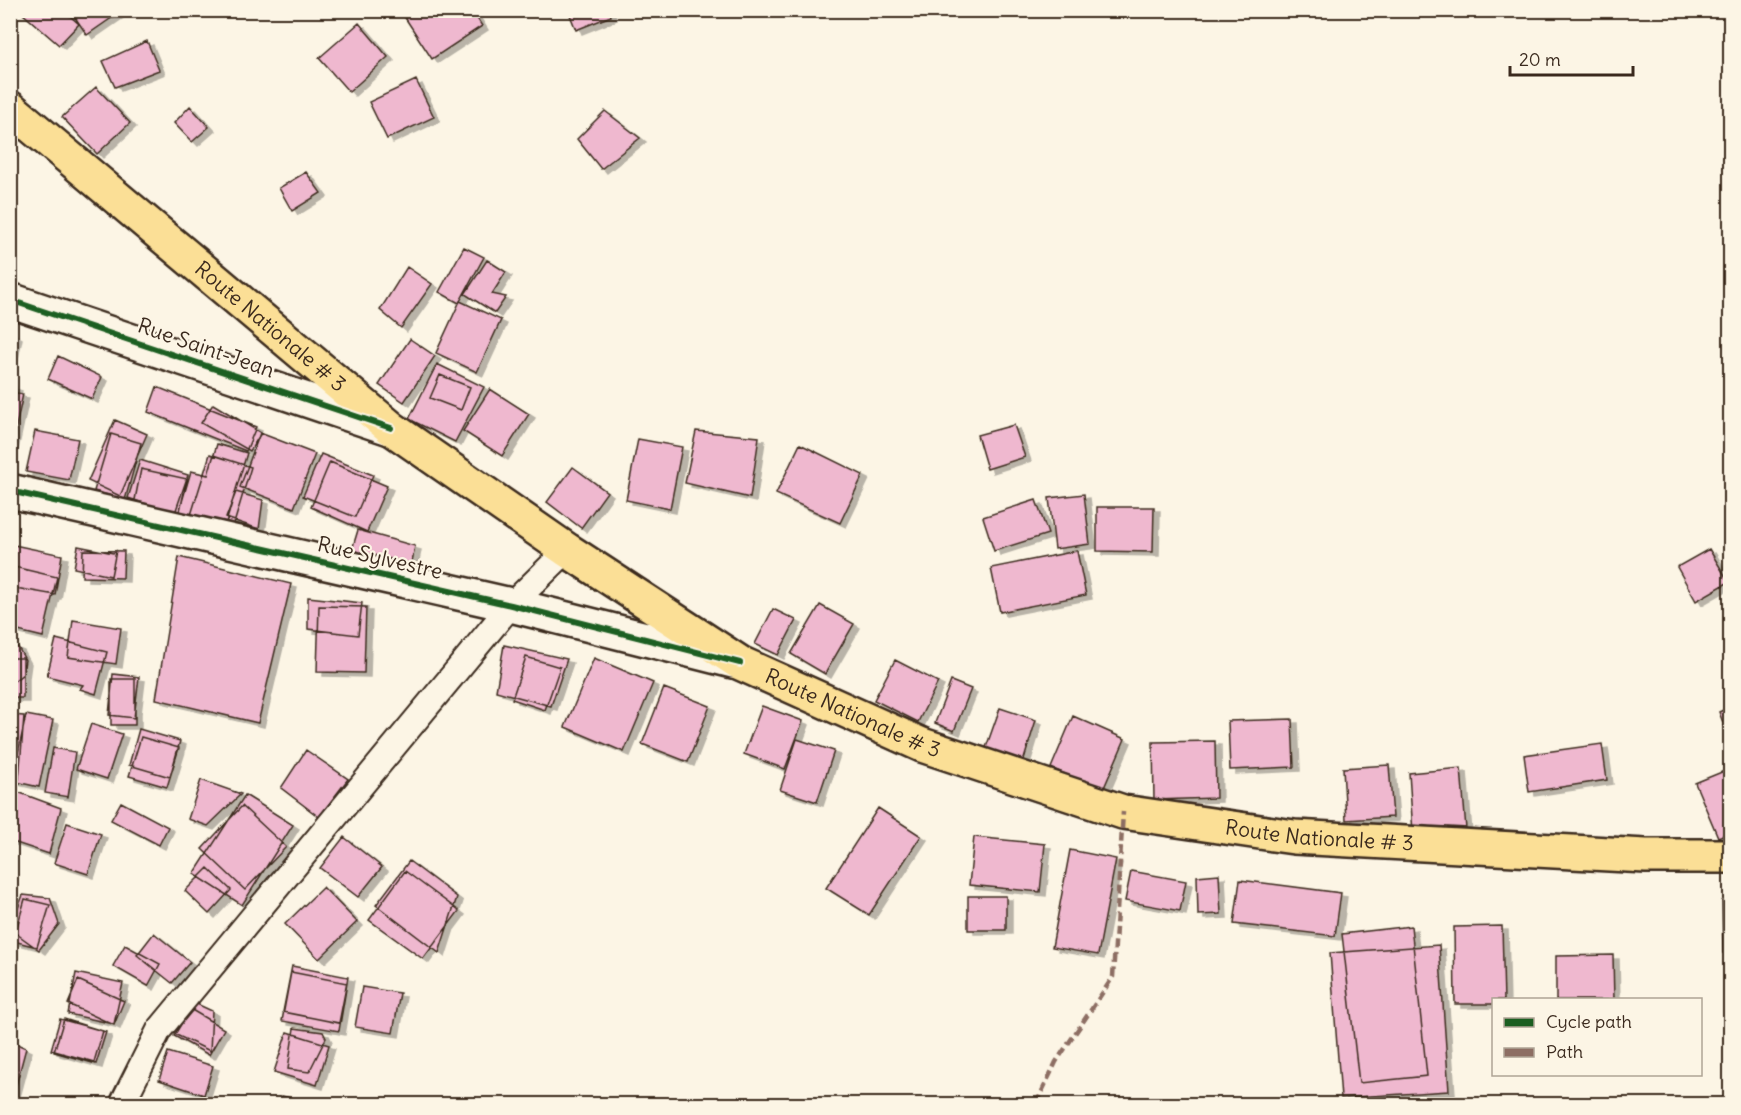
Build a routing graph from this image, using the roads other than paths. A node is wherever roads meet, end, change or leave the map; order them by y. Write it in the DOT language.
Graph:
graph roads {
  1 [pos="10,108"];
  2 [pos="10,300"];
  3 [pos="391,428"];
  4 [pos="10,491"];
  5 [pos="567,550"];
  6 [pos="511,605"];
  7 [pos="740,663"];
  8 [pos="1731,856"];
  9 [pos="123,1104"];
  1 -- 3 [label="main road, Route Nationale # 3"];
  2 -- 3 [label="street, Rue Saint-Jean"];
  3 -- 5 [label="main road, Route Nationale # 3"];
  4 -- 6 [label="street, Rue Sylvestre"];
  5 -- 6 [label="lane"];
  5 -- 7 [label="main road, Route Nationale # 3"];
  6 -- 7 [label="street, Rue Sylvestre"];
  6 -- 9 [label="lane"];
  7 -- 8 [label="main road, Route Nationale # 3"];
}
